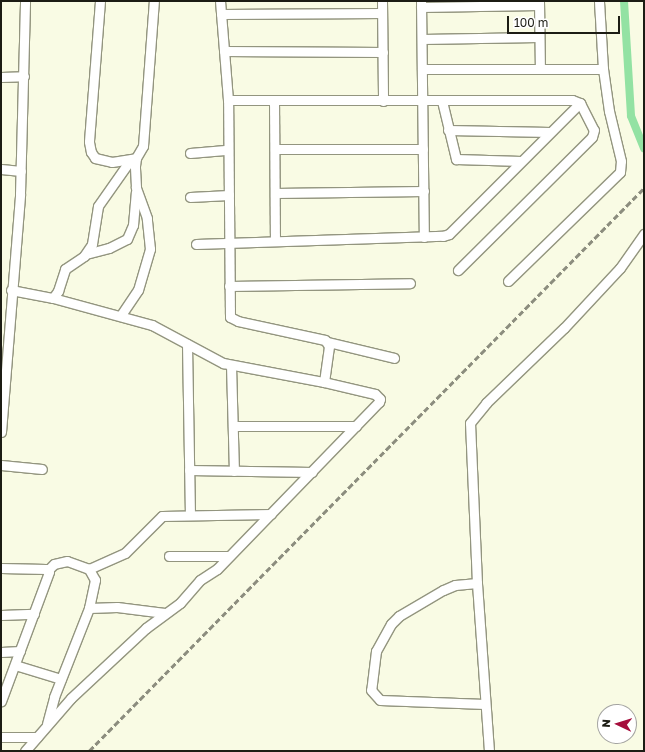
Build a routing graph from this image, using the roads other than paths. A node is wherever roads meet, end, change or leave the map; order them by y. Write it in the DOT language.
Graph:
graph roads {
  1 [pos="25,1"];
  2 [pos="100,1"];
  3 [pos="154,1"];
  4 [pos="220,1"];
  5 [pos="382,1"];
  6 [pos="598,1"];
  7 [pos="539,3"];
  8 [pos="421,4"];
  9 [pos="382,13"];
  10 [pos="221,14"];
  11 [pos="538,37"];
  12 [pos="422,39"];
  13 [pos="224,50"];
  14 [pos="383,52"];
  15 [pos="422,69"];
  16 [pos="540,69"];
  17 [pos="603,69"];
  18 [pos="24,76"];
  19 [pos="1,77"];
  20 [pos="228,100"];
  21 [pos="274,101"];
  22 [pos="383,101"];
  23 [pos="422,101"];
  24 [pos="442,101"];
  25 [pos="580,103"];
  26 [pos="448,130"];
  27 [pos="550,132"];
  28 [pos="423,148"];
  29 [pos="275,149"];
  30 [pos="228,150"];
  31 [pos="190,153"];
  32 [pos="133,158"];
  33 [pos="521,162"];
  34 [pos="1,169"];
  35 [pos="21,171"];
  36 [pos="136,187"];
  37 [pos="424,192"];
  38 [pos="275,193"];
  39 [pos="229,195"];
  40 [pos="190,197"];
  41 [pos="644,234"];
  42 [pos="424,237"];
  43 [pos="275,241"];
  44 [pos="229,242"];
  45 [pos="196,244"];
  46 [pos="86,254"];
  47 [pos="458,270"];
  48 [pos="508,281"];
  49 [pos="410,282"];
  50 [pos="229,286"];
  51 [pos="11,290"];
  52 [pos="53,298"];
  53 [pos="122,315"];
  54 [pos="328,342"];
  55 [pos="186,344"];
  56 [pos="394,358"];
  57 [pos="231,365"];
  58 [pos="324,382"];
  59 [pos="2,413"];
  60 [pos="233,426"];
  61 [pos="356,426"];
  62 [pos="1,432"];
  63 [pos="1,465"];
  64 [pos="42,469"];
  65 [pos="189,470"];
  66 [pos="234,471"];
  67 [pos="312,472"];
  68 [pos="190,514"];
  69 [pos="271,514"];
  70 [pos="169,556"];
  71 [pos="229,556"];
  72 [pos="1,568"];
  73 [pos="89,569"];
  74 [pos="48,570"];
  75 [pos="476,582"];
  76 [pos="89,608"];
  77 [pos="165,613"];
  78 [pos="34,614"];
  79 [pos="1,615"];
  80 [pos="20,651"];
  81 [pos="1,652"];
  82 [pos="15,665"];
  83 [pos="61,679"];
  84 [pos="2,695"];
  85 [pos="485,704"];
  86 [pos="46,727"];
  87 [pos="1,737"];
  88 [pos="37,737"];
  89 [pos="25,751"];
  90 [pos="488,751"];
  1 -- 18 [label="street"];
  2 -- 32 [label="street"];
  3 -- 32 [label="street"];
  4 -- 10 [label="street"];
  5 -- 9 [label="street"];
  6 -- 17 [label="street"];
  7 -- 8 [label="street"];
  7 -- 11 [label="street"];
  8 -- 12 [label="street"];
  9 -- 10 [label="street"];
  9 -- 14 [label="street"];
  10 -- 13 [label="street"];
  11 -- 12 [label="street"];
  11 -- 16 [label="street"];
  12 -- 15 [label="street"];
  13 -- 14 [label="street"];
  13 -- 20 [label="street"];
  14 -- 22 [label="street"];
  15 -- 16 [label="street"];
  15 -- 23 [label="street"];
  16 -- 17 [label="street"];
  17 -- 48 [label="street"];
  18 -- 19 [label="street"];
  18 -- 35 [label="street"];
  20 -- 21 [label="street"];
  20 -- 30 [label="street"];
  21 -- 22 [label="street"];
  21 -- 29 [label="street"];
  22 -- 23 [label="street"];
  23 -- 24 [label="street"];
  23 -- 28 [label="street"];
  24 -- 25 [label="street"];
  24 -- 26 [label="street"];
  25 -- 27 [label="street"];
  25 -- 47 [label="street"];
  26 -- 27 [label="street"];
  26 -- 33 [label="street"];
  27 -- 33 [label="street"];
  28 -- 29 [label="street"];
  28 -- 37 [label="street"];
  29 -- 38 [label="street"];
  30 -- 31 [label="street"];
  30 -- 39 [label="street"];
  32 -- 36 [label="street"];
  32 -- 46 [label="street"];
  33 -- 42 [label="street"];
  34 -- 35 [label="street"];
  35 -- 51 [label="street"];
  36 -- 46 [label="street"];
  36 -- 53 [label="street"];
  37 -- 38 [label="street"];
  37 -- 42 [label="street"];
  38 -- 43 [label="street"];
  39 -- 40 [label="street"];
  39 -- 44 [label="street"];
  41 -- 75 [label="street"];
  42 -- 43 [label="street"];
  43 -- 44 [label="street"];
  44 -- 45 [label="street"];
  44 -- 50 [label="street"];
  46 -- 52 [label="street"];
  49 -- 50 [label="street"];
  50 -- 54 [label="street"];
  51 -- 52 [label="street"];
  51 -- 59 [label="street"];
  52 -- 53 [label="street"];
  53 -- 55 [label="street"];
  54 -- 56 [label="street"];
  54 -- 58 [label="street"];
  55 -- 57 [label="street"];
  55 -- 65 [label="street"];
  57 -- 58 [label="street"];
  57 -- 60 [label="street"];
  58 -- 61 [label="street"];
  59 -- 62 [label="street"];
  60 -- 61 [label="street"];
  60 -- 66 [label="street"];
  61 -- 67 [label="street"];
  63 -- 64 [label="street"];
  65 -- 66 [label="street"];
  65 -- 68 [label="street"];
  66 -- 67 [label="street"];
  67 -- 69 [label="street"];
  68 -- 69 [label="street"];
  68 -- 73 [label="street"];
  69 -- 71 [label="street"];
  70 -- 71 [label="street"];
  71 -- 77 [label="street"];
  72 -- 74 [label="street"];
  73 -- 74 [label="street"];
  73 -- 76 [label="street"];
  74 -- 78 [label="street"];
  75 -- 85 [label="street"];
  75 -- 85 [label="street"];
  76 -- 77 [label="street"];
  76 -- 83 [label="street"];
  77 -- 86 [label="street"];
  78 -- 79 [label="street"];
  78 -- 80 [label="street"];
  80 -- 81 [label="street"];
  80 -- 82 [label="street"];
  82 -- 83 [label="street"];
  82 -- 84 [label="street"];
  83 -- 86 [label="street"];
  85 -- 90 [label="street"];
  86 -- 88 [label="street"];
  87 -- 88 [label="street"];
  88 -- 89 [label="street"];
}
